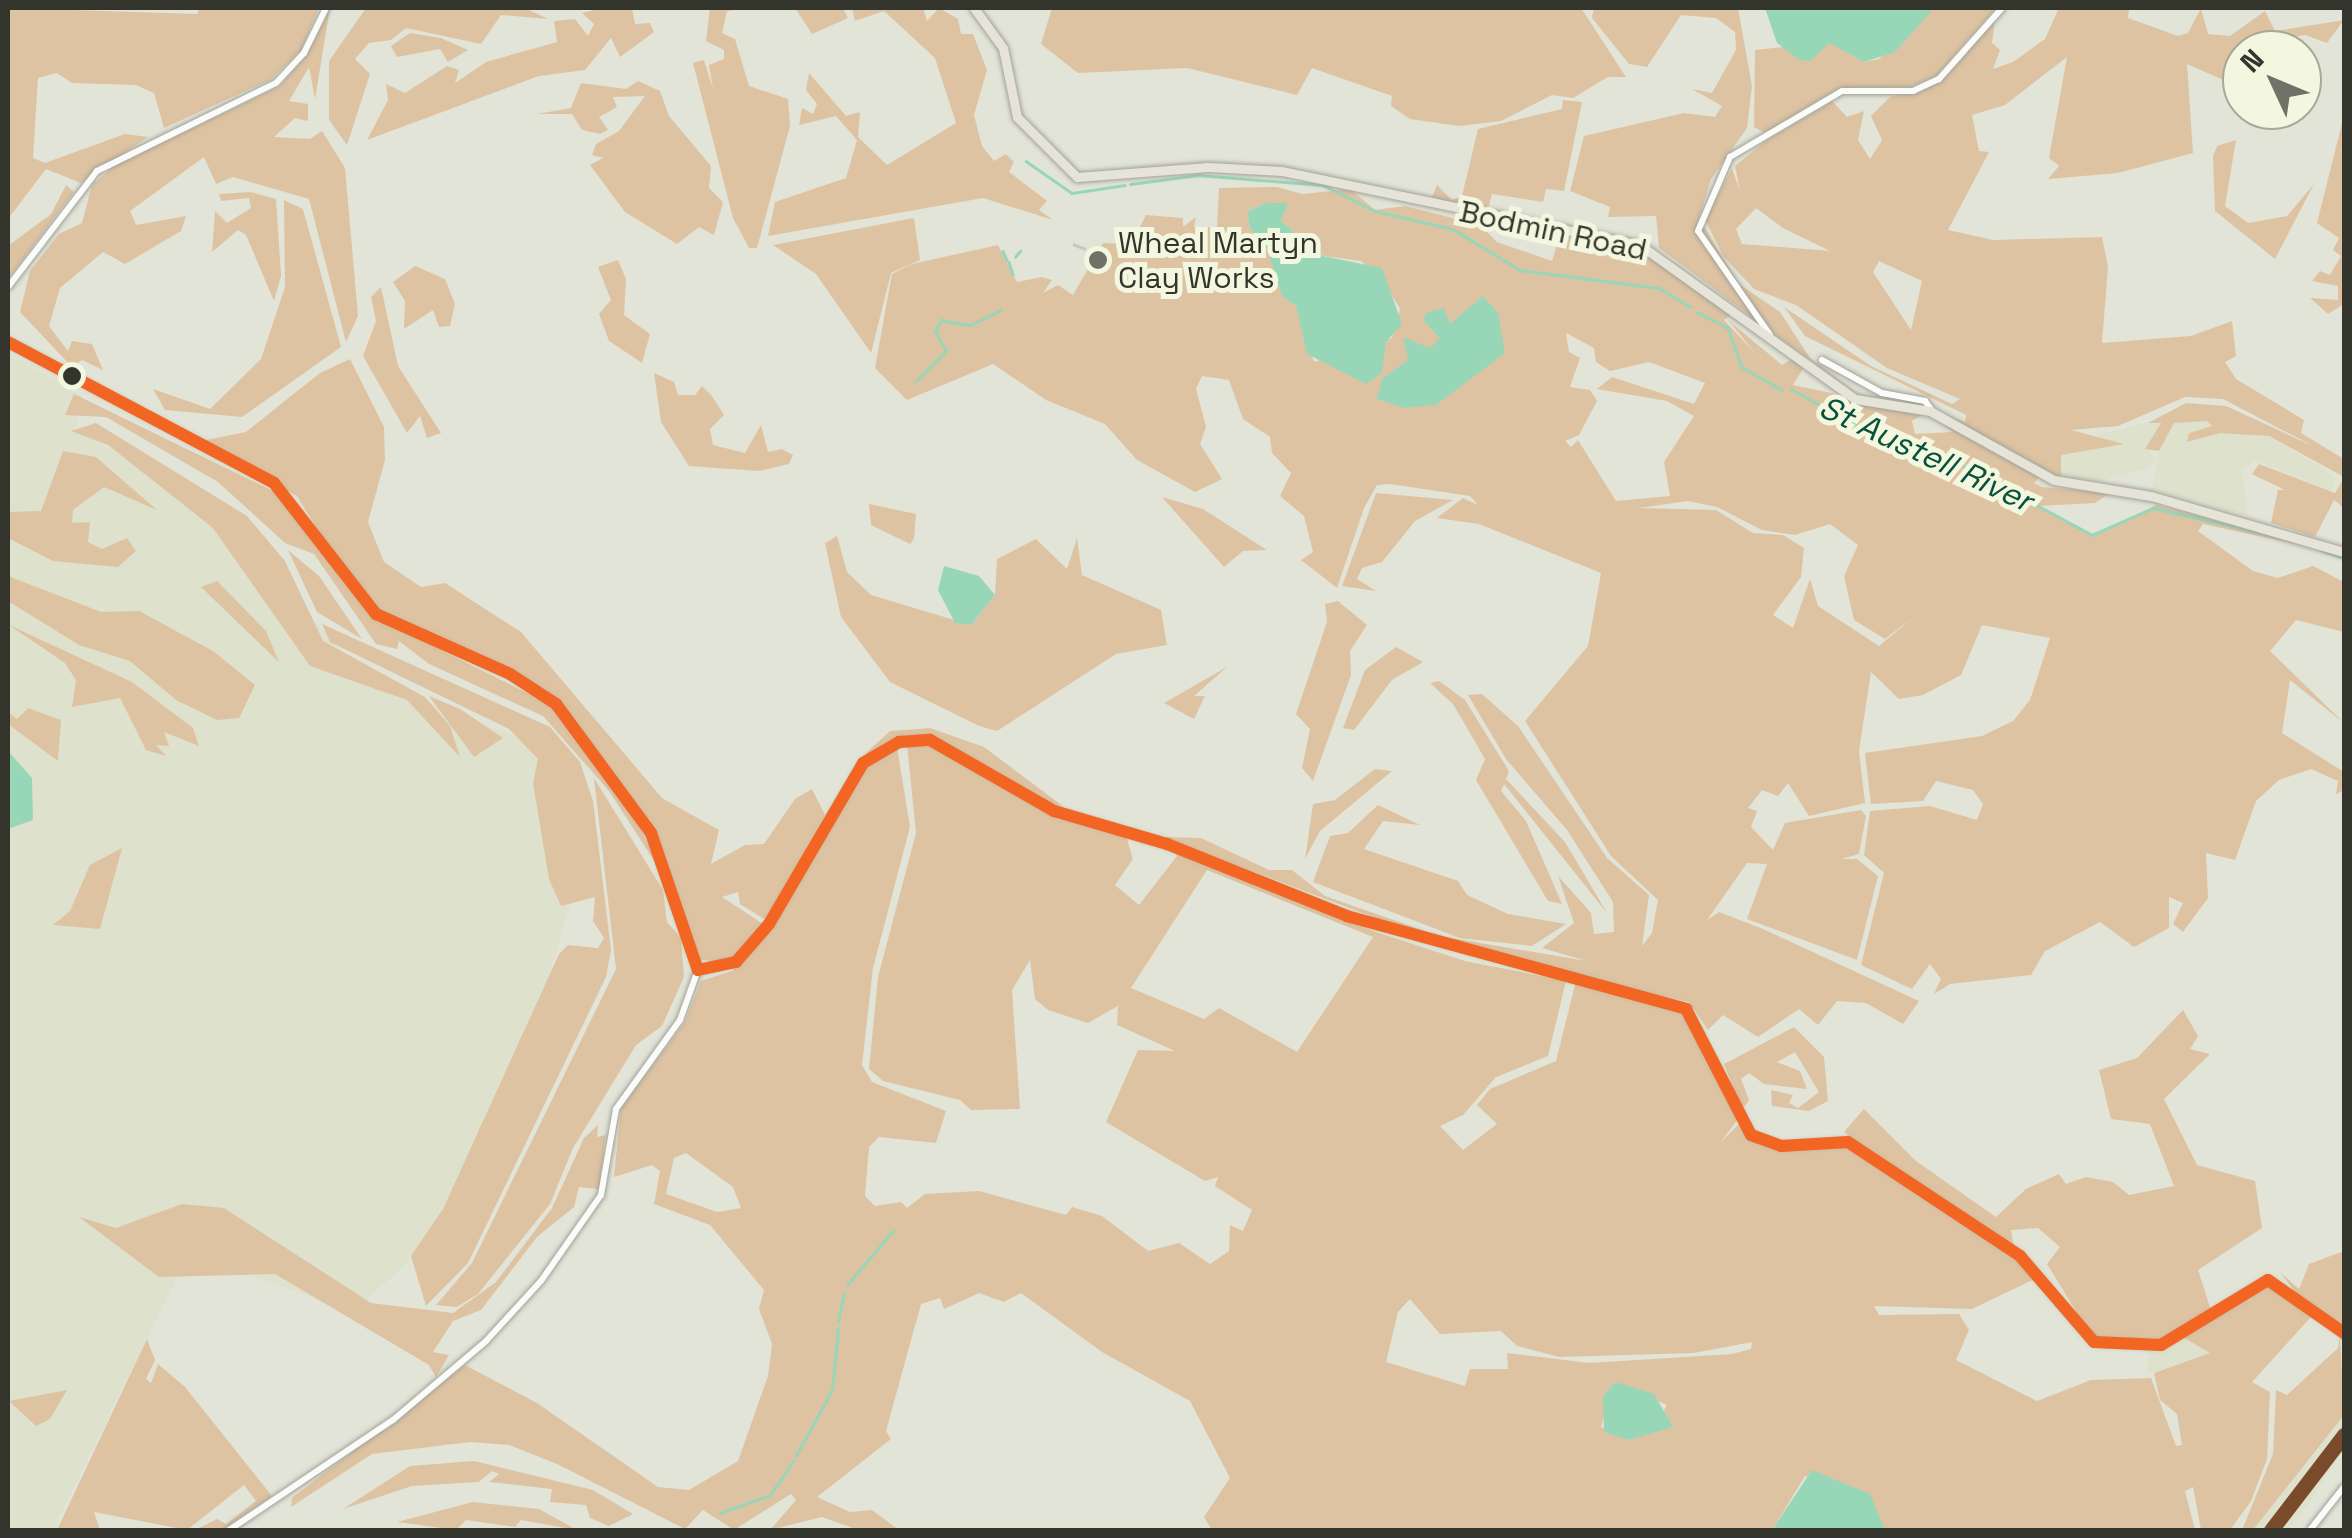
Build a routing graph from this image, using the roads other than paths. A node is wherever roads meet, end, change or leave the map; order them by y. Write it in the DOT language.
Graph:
graph roads {
  1 [pos="326,8"];
  2 [pos="974,8"];
  3 [pos="2002,8"];
  4 [pos="8,286"];
  5 [pos="1770,335"];
  6 [pos="8,342"];
  7 [pos="1822,360"];
  8 [pos="1933,412"];
  9 [pos="2344,552"];
  10 [pos="698,970"];
  11 [pos="2344,1333"];
  12 [pos="2344,1487"];
  13 [pos="2311,1526"];
  14 [pos="229,1530"];
  1 -- 4 [label="street"];
  2 -- 5 [label="main road, Bodmin Road"];
  3 -- 5 [label="street"];
  5 -- 8 [label="main road, Bodmin Road"];
  6 -- 10 [label="street"];
  7 -- 8 [label="street"];
  8 -- 9 [label="main road, Bodmin Road"];
  10 -- 11 [label="street"];
  10 -- 14 [label="street"];
  12 -- 13 [label="street"];
}
